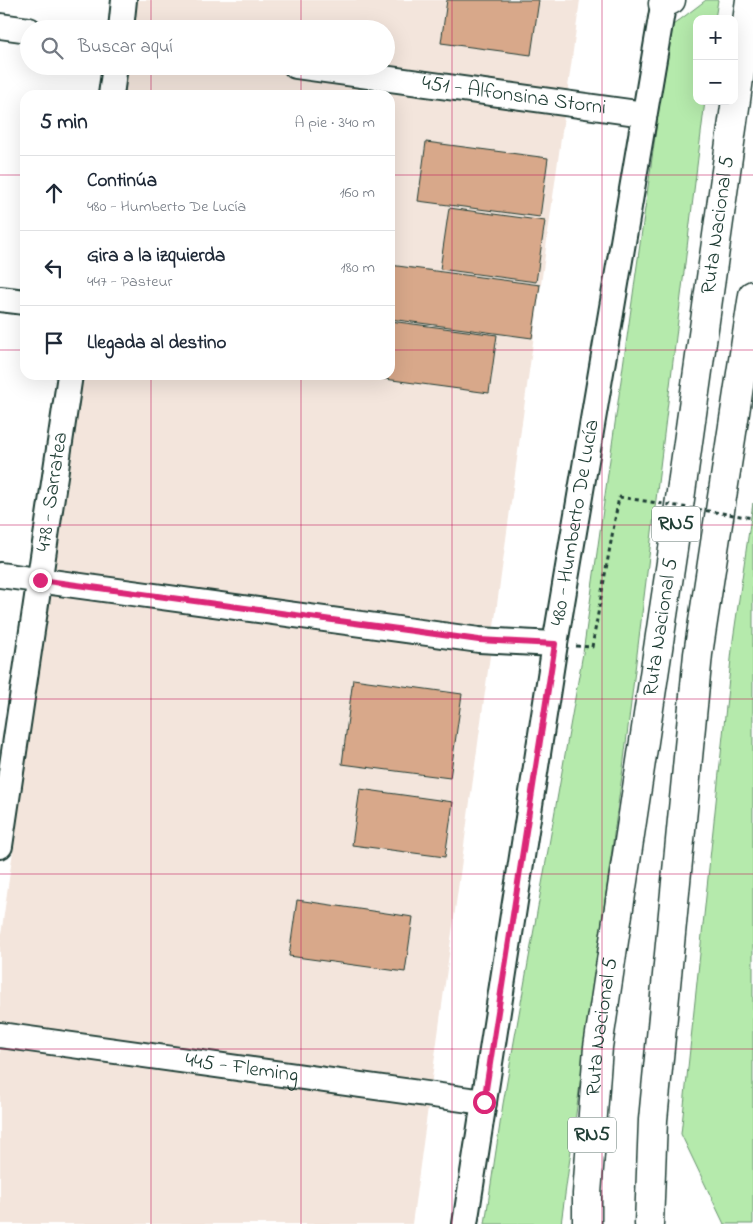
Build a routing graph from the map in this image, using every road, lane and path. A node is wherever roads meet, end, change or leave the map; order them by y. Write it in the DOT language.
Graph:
graph roads {
  1 [pos="124,0"];
  2 [pos="750,0"];
  3 [pos="666,1"];
  4 [pos="122,20"];
  5 [pos="0,26"];
  6 [pos="20,29"];
  7 [pos="114,75"];
  8 [pos="361,75"];
  9 [pos="112,90"];
  10 [pos="644,114"];
  11 [pos="753,295"];
  12 [pos="0,299"];
  13 [pos="20,301"];
  14 [pos="69,380"];
  15 [pos="753,518"];
  16 [pos="0,575"];
  17 [pos="40,580"];
  18 [pos="555,644"];
  19 [pos="0,846"];
  20 [pos="0,1035"];
  21 [pos="598,1047"];
  22 [pos="484,1102"];
  23 [pos="464,1224"];
  24 [pos="572,1224"];
  25 [pos="587,1224"];
  26 [pos="649,1224"];
  1 -- 4 [label="street"];
  2 -- 21 [label="highway, Ruta Nacional 5 / RN5"];
  3 -- 10 [label="street, 480 - Humberto De Lucía"];
  5 -- 6 [label="street"];
  7 -- 9 [label="street"];
  8 -- 10 [label="street, 451 - Alfonsina Storni"];
  10 -- 18 [label="street, 480 - Humberto De Lucía"];
  11 -- 26 [label="highway, Ruta Nacional 5 / RN5"];
  12 -- 13 [label="street"];
  14 -- 17 [label="street, 478 - Sarratea"];
  15 -- 18 [label="path, bridge"];
  16 -- 17 [label="street"];
  17 -- 18 [label="street"];
  17 -- 19 [label="street, 478 - Sarratea"];
  18 -- 22 [label="street, 480 - Humberto De Lucía"];
  20 -- 22 [label="street, 445 - Fleming"];
  21 -- 24 [label="highway"];
  21 -- 25 [label="highway, Ruta Nacional 5 / RN5"];
  22 -- 23 [label="street, 480 - Humberto De Lucía"];
}
